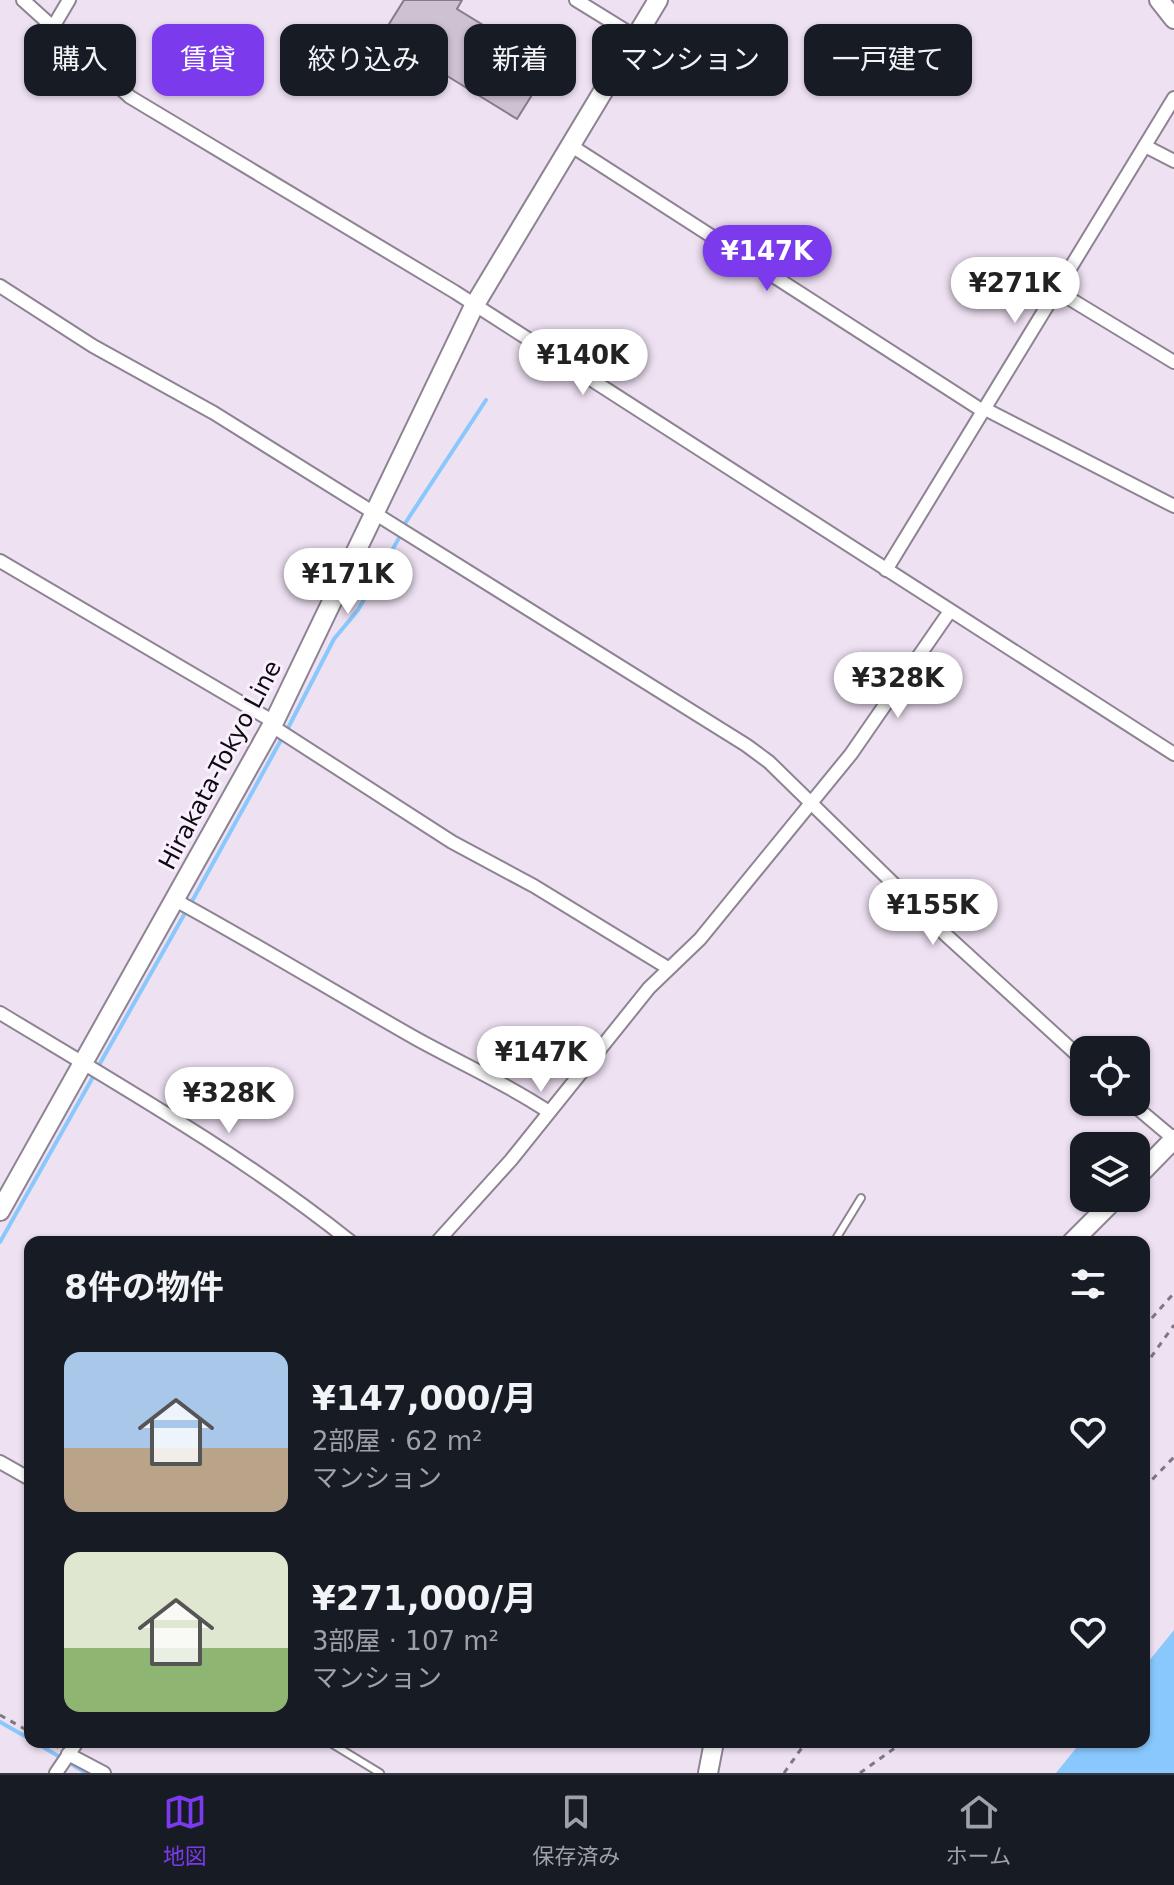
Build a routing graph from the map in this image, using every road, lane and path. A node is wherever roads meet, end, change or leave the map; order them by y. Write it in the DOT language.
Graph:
graph roads {
  1 [pos="23,0"];
  2 [pos="69,0"];
  3 [pos="576,0"];
  4 [pos="658,0"];
  5 [pos="1159,0"];
  6 [pos="1174,19"];
  7 [pos="50,24"];
  8 [pos="55,24"];
  9 [pos="615,24"];
  10 [pos="644,24"];
  11 [pos="129,96"];
  12 [pos="600,96"];
  13 [pos="1174,98"];
  14 [pos="570,145"];
  15 [pos="1145,146"];
  16 [pos="1174,161"];
  17 [pos="0,286"];
  18 [pos="1057,291"];
  19 [pos="474,306"];
  20 [pos="1174,362"];
  21 [pos="984,410"];
  22 [pos="1174,506"];
  23 [pos="373,515"];
  24 [pos="0,561"];
  25 [pos="886,570"];
  26 [pos="950,611"];
  27 [pos="273,724"];
  28 [pos="1174,754"];
  29 [pos="811,803"];
  30 [pos="175,900"];
  31 [pos="668,968"];
  32 [pos="0,1013"];
  33 [pos="1070,1048"];
  34 [pos="82,1063"];
  35 [pos="549,1112"];
  36 [pos="1147,1116"];
  37 [pos="1174,1139"];
  38 [pos="1150,1164"];
  39 [pos="861,1198"];
  40 [pos="0,1211"];
  41 [pos="1102,1212"];
  42 [pos="343,1236"];
  43 [pos="442,1236"];
  44 [pos="838,1236"];
  45 [pos="1078,1236"];
  46 [pos="1174,1293"];
  47 [pos="1150,1320"];
  48 [pos="1174,1325"];
  49 [pos="1150,1359"];
  50 [pos="1174,1457"];
  51 [pos="0,1462"];
  52 [pos="24,1476"];
  53 [pos="1150,1482"];
  54 [pos="0,1715"];
  55 [pos="24,1729"];
  56 [pos="72,1748"];
  57 [pos="339,1748"];
  58 [pos="713,1748"];
  59 [pos="802,1748"];
  60 [pos="895,1748"];
  61 [pos="68,1754"];
  62 [pos="56,1773"];
  63 [pos="104,1773"];
  64 [pos="380,1773"];
  65 [pos="708,1773"];
  66 [pos="784,1773"];
  67 [pos="860,1773"];
  1 -- 7 [label="street"];
  2 -- 8 [label="street"];
  3 -- 9 [label="street"];
  4 -- 10 [label="main road, Hirakata-Tokyo Line"];
  5 -- 6 [label="main road"];
  11 -- 19 [label="street"];
  12 -- 14 [label="main road, Hirakata-Tokyo Line"];
  13 -- 15 [label="street"];
  14 -- 19 [label="main road, Hirakata-Tokyo Line"];
  14 -- 21 [label="street"];
  15 -- 16 [label="street"];
  15 -- 18 [label="street"];
  17 -- 23 [label="street"];
  18 -- 20 [label="street"];
  18 -- 21 [label="street"];
  19 -- 23 [label="main road, Hirakata-Tokyo Line"];
  19 -- 25 [label="street"];
  21 -- 22 [label="street"];
  21 -- 25 [label="street"];
  23 -- 27 [label="main road, Hirakata-Tokyo Line"];
  23 -- 29 [label="street"];
  24 -- 27 [label="street"];
  25 -- 26 [label="street"];
  26 -- 28 [label="street"];
  26 -- 29 [label="street"];
  27 -- 30 [label="main road, Hirakata-Tokyo Line"];
  27 -- 31 [label="street"];
  29 -- 31 [label="street"];
  29 -- 33 [label="street"];
  30 -- 34 [label="main road, Hirakata-Tokyo Line"];
  30 -- 35 [label="street"];
  31 -- 35 [label="street"];
  32 -- 34 [label="street"];
  34 -- 40 [label="main road, Hirakata-Tokyo Line"];
  34 -- 42 [label="street"];
  35 -- 43 [label="street"];
  36 -- 37 [label="street"];
  37 -- 38 [label="main road"];
  39 -- 44 [label="lane"];
  41 -- 45 [label="main road"];
  46 -- 47 [label="path"];
  48 -- 49 [label="path"];
  50 -- 53 [label="path"];
  51 -- 52 [label="street"];
  54 -- 55 [label="path"];
  56 -- 61 [label="street"];
  57 -- 64 [label="lane"];
  58 -- 65 [label="main road"];
  59 -- 66 [label="path"];
  60 -- 67 [label="path"];
  61 -- 62 [label="street"];
  61 -- 63 [label="street"];
}
